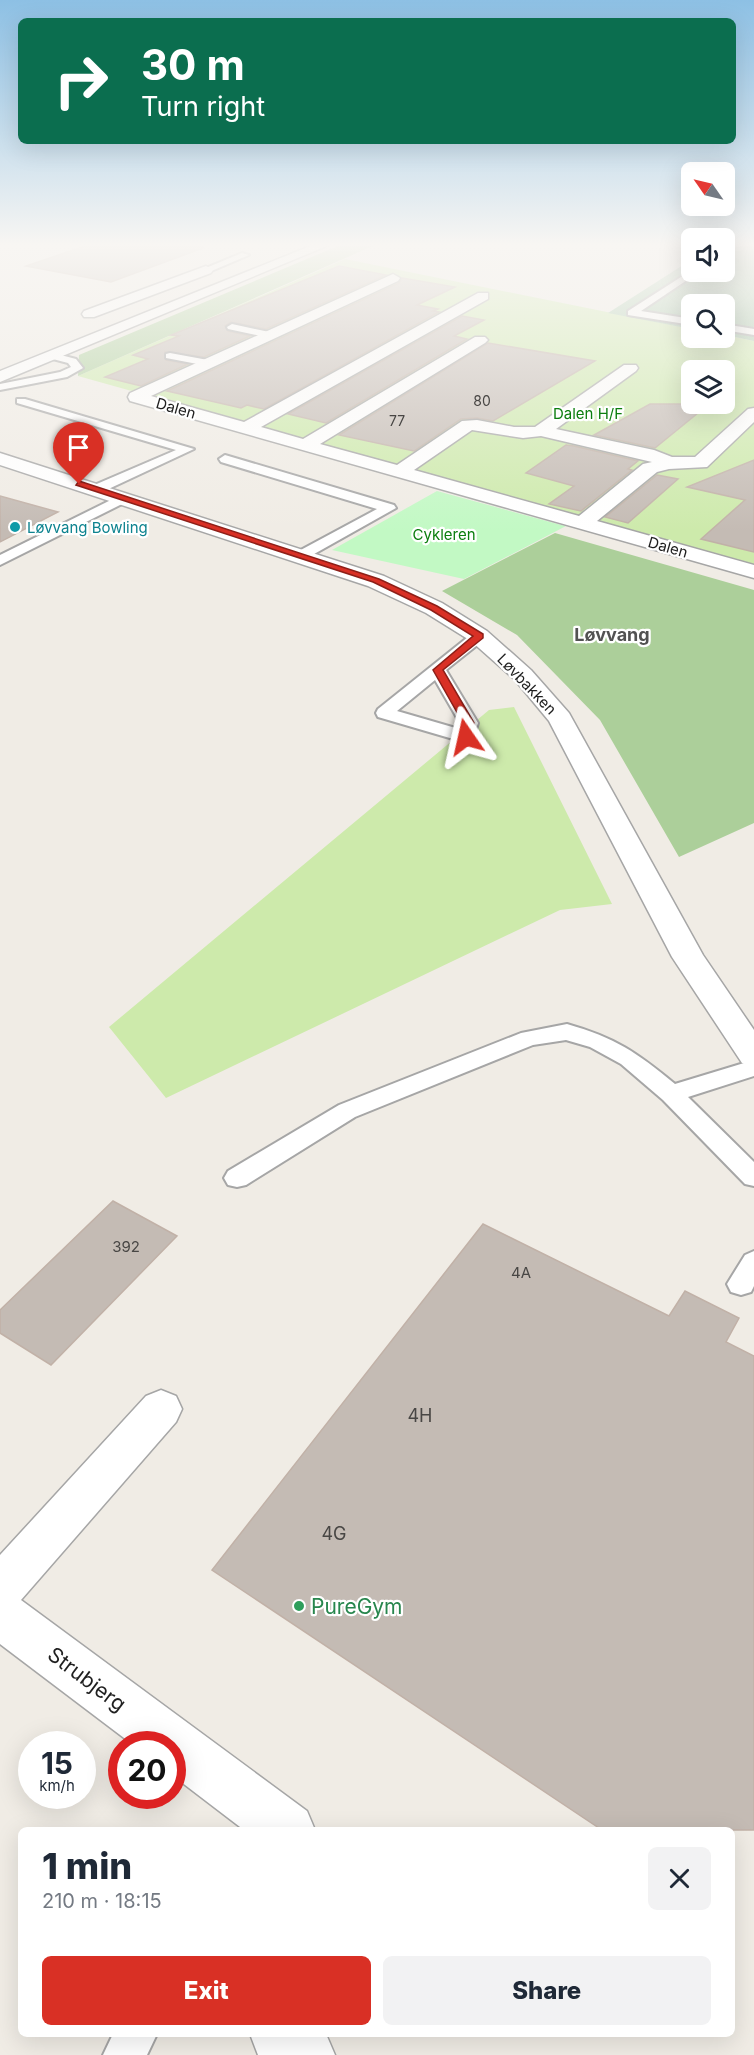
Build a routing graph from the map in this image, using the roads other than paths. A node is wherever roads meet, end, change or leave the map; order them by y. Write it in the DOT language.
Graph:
graph roads {
  1 [pos="90,341"];
  2 [pos="255,341"];
  3 [pos="402,341"];
  4 [pos="478,341"];
  5 [pos="53,356"];
  6 [pos="170,356"];
  7 [pos="208,363"];
  8 [pos="630,368"];
  9 [pos="2,377"];
  10 [pos="21,401"];
  11 [pos="754,413"];
  12 [pos="246,428"];
  13 [pos="540,431"];
  14 [pos="304,445"];
  15 [pos="0,459"];
  16 [pos="225,459"];
  17 [pos="668,463"];
  18 [pos="400,471"];
  19 [pos="97,489"];
  20 [pos="123,498"];
  21 [pos="583,523"];
  22 [pos="302,555"];
  23 [pos="0,561"];
  24 [pos="754,572"];
  25 [pos="479,636"];
  26 [pos="438,670"];
  27 [pos="754,1055"];
  28 [pos="754,1068"];
  29 [pos="671,1094"];
  30 [pos="237,1178"];
  31 [pos="754,1178"];
  32 [pos="161,1409"];
  33 [pos="0,1589"];
  34 [pos="0,1614"];
  35 [pos="284,1827"];
  36 [pos="135,2037"];
  37 [pos="283,2037"];
  38 [pos="123,2055"];
  39 [pos="304,2055"];
  1 -- 5 [label="street"];
  2 -- 7 [label="street, Dalen"];
  3 -- 12 [label="street"];
  4 -- 14 [label="street"];
  5 -- 9 [label="street"];
  5 -- 9 [label="lane"];
  6 -- 7 [label="lane"];
  7 -- 12 [label="street, Dalen"];
  8 -- 13 [label="street"];
  10 -- 19 [label="lane"];
  11 -- 17 [label="street"];
  12 -- 14 [label="street, Dalen"];
  13 -- 17 [label="street"];
  13 -- 18 [label="street"];
  14 -- 18 [label="street, Dalen"];
  15 -- 19 [label="street, Løvbakken"];
  16 -- 22 [label="lane"];
  17 -- 21 [label="street"];
  18 -- 21 [label="street, Dalen"];
  19 -- 20 [label="street, Løvbakken"];
  20 -- 22 [label="street, Løvbakken"];
  20 -- 23 [label="lane"];
  21 -- 24 [label="street, Dalen"];
  22 -- 25 [label="street, Løvbakken"];
  25 -- 26 [label="lane"];
  25 -- 27 [label="street, Løvbakken"];
  26 -- 26 [label="lane"];
  28 -- 29 [label="lane"];
  29 -- 30 [label="lane"];
  29 -- 31 [label="lane"];
  32 -- 33 [label="street"];
  34 -- 35 [label="street, Strubjerg"];
  36 -- 38 [label="lane"];
  37 -- 39 [label="street"];
}
